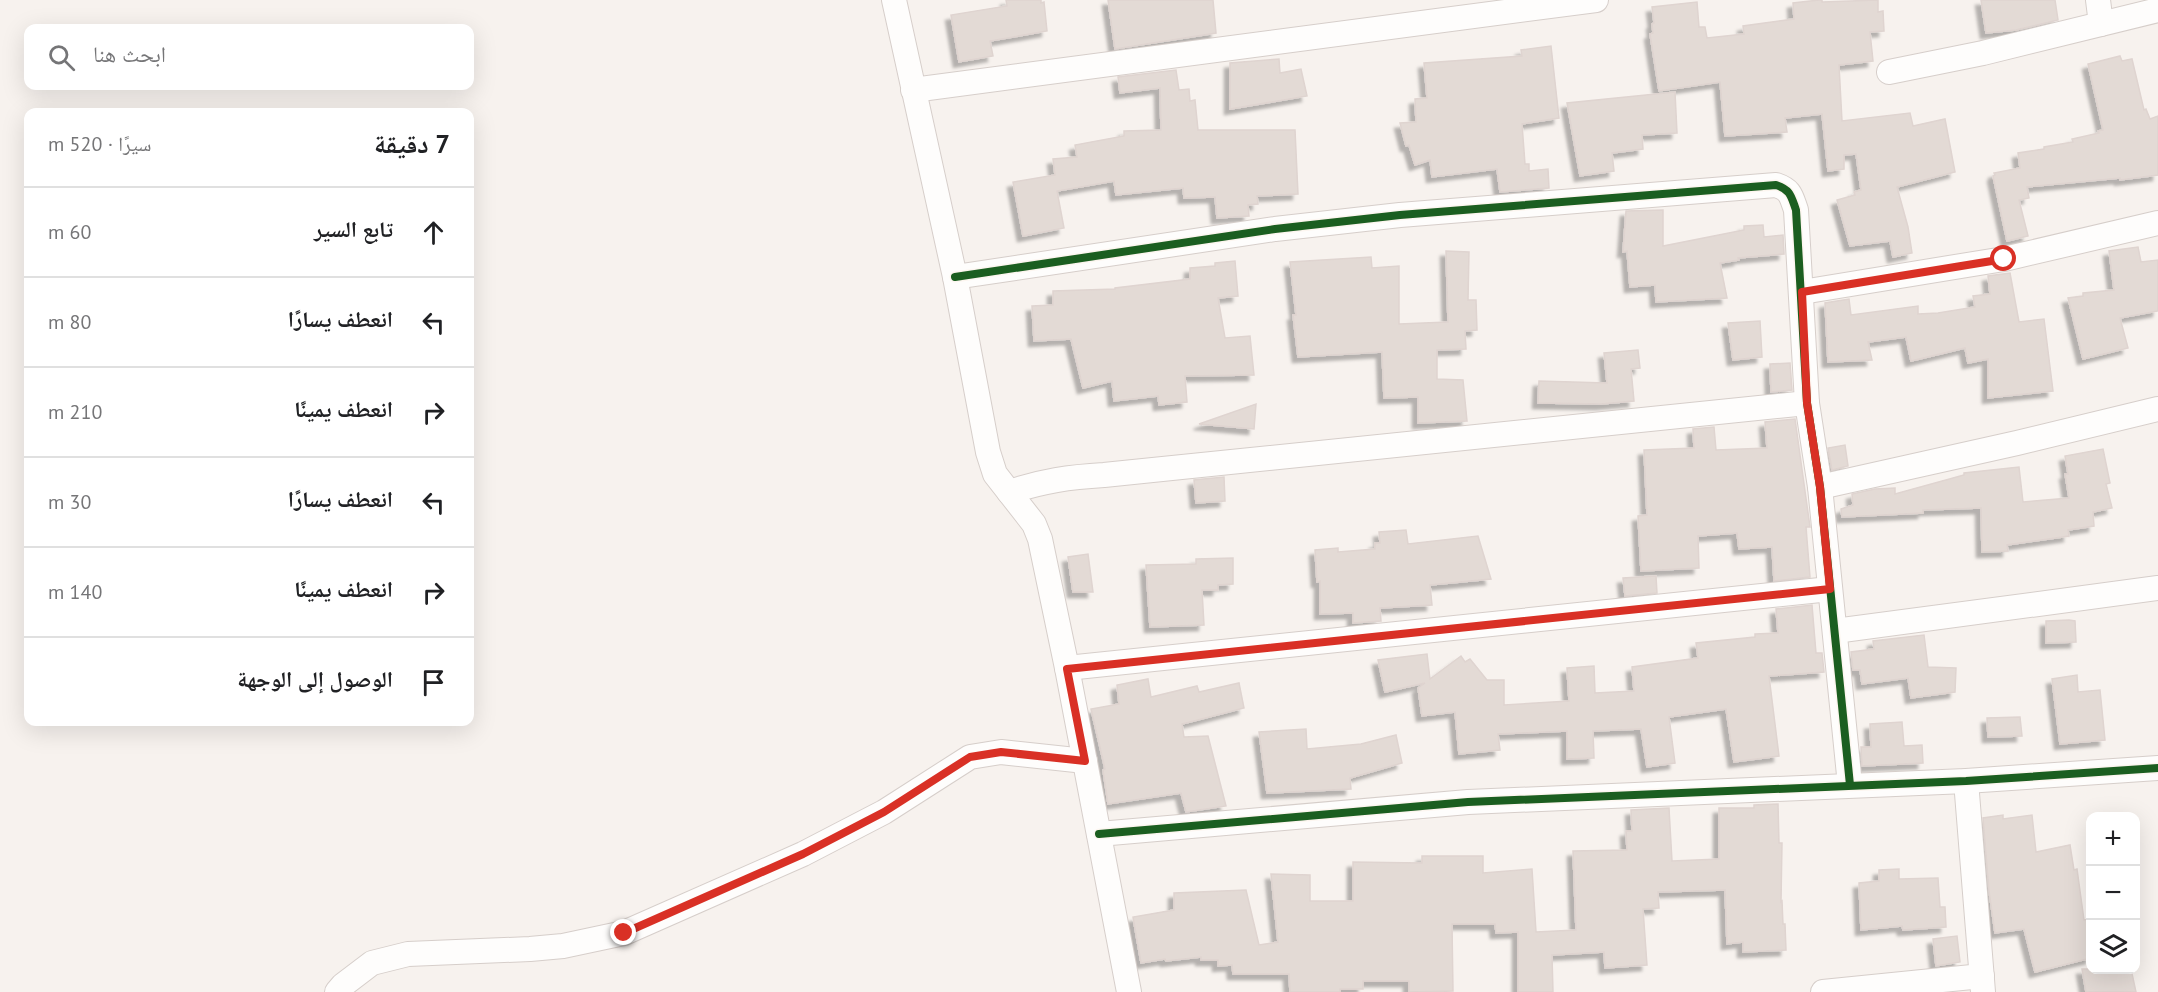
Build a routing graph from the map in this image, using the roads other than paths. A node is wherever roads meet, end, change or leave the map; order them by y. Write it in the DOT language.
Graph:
graph roads {
  1 [pos="894,0"];
  2 [pos="1596,0"];
  3 [pos="2158,10"];
  4 [pos="2100,12"];
  5 [pos="1889,72"];
  6 [pos="913,90"];
  7 [pos="2158,223"];
  8 [pos="955,277"];
  9 [pos="1802,292"];
  10 [pos="1807,403"];
  11 [pos="2158,409"];
  12 [pos="1820,487"];
  13 [pos="1009,492"];
  14 [pos="2158,588"];
  15 [pos="1830,589"];
  16 [pos="1835,631"];
  17 [pos="1067,669"];
  18 [pos="1085,761"];
  19 [pos="2158,768"];
  20 [pos="1966,781"];
  21 [pos="1850,785"];
  22 [pos="1099,834"];
  23 [pos="1982,984"];
  24 [pos="337,992"];
  25 [pos="1129,992"];
  26 [pos="1822,992"];
  1 -- 6 [label="street"];
  2 -- 6 [label="street"];
  3 -- 4 [label="street"];
  4 -- 5 [label="street"];
  6 -- 8 [label="street"];
  7 -- 9 [label="street"];
  8 -- 9 [label="street"];
  8 -- 13 [label="street"];
  9 -- 10 [label="street"];
  10 -- 12 [label="street"];
  10 -- 13 [label="street"];
  11 -- 12 [label="street"];
  12 -- 15 [label="street"];
  13 -- 17 [label="street"];
  14 -- 16 [label="street"];
  15 -- 16 [label="street"];
  15 -- 17 [label="street"];
  16 -- 21 [label="street"];
  17 -- 18 [label="street"];
  18 -- 22 [label="street"];
  18 -- 24 [label="street"];
  19 -- 20 [label="street"];
  20 -- 21 [label="street"];
  20 -- 23 [label="street"];
  21 -- 22 [label="street"];
  22 -- 25 [label="street"];
  23 -- 26 [label="street"];
}
